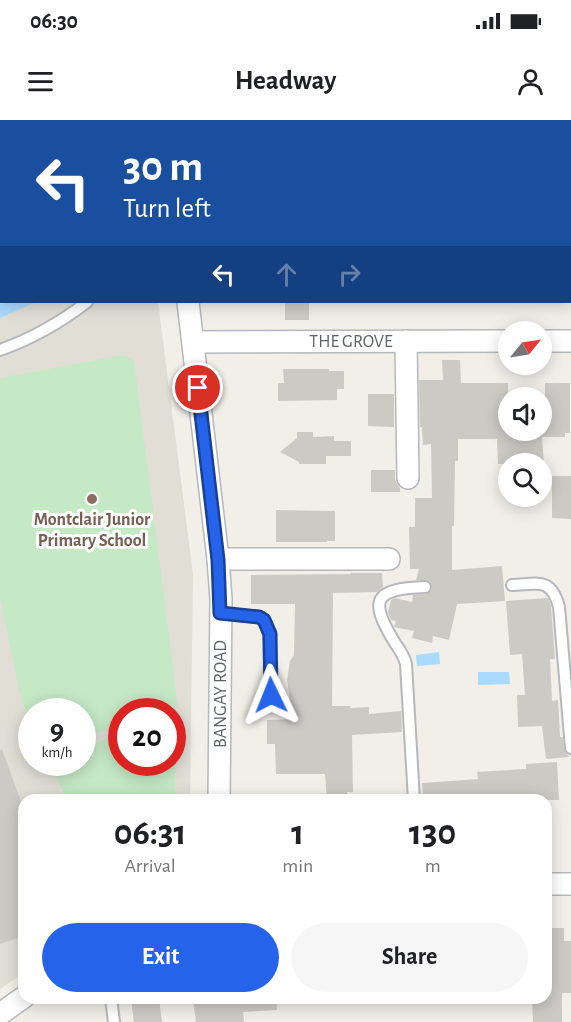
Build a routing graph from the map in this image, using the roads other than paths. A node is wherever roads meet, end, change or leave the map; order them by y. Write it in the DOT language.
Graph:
graph roads {
  1 [pos="86,303"];
  2 [pos="188,303"];
  3 [pos="406,341"];
  4 [pos="498,341"];
  5 [pos="552,341"];
  6 [pos="571,341"];
  7 [pos="193,342"];
  8 [pos="0,350"];
  9 [pos="408,478"];
  10 [pos="389,559"];
  11 [pos="218,560"];
  12 [pos="512,585"];
  13 [pos="425,587"];
  14 [pos="220,613"];
  15 [pos="271,695"];
  16 [pos="571,748"];
  17 [pos="219,794"];
  18 [pos="414,794"];
  19 [pos="552,884"];
  20 [pos="571,884"];
  21 [pos="18,1002"];
  22 [pos="112,1004"];
  23 [pos="0,1014"];
  24 [pos="114,1022"];
  1 -- 8 [label="lane"];
  2 -- 7 [label="street, BANGAY ROAD"];
  3 -- 4 [label="street, THE GROVE"];
  3 -- 7 [label="street, THE GROVE"];
  3 -- 9 [label="street"];
  5 -- 6 [label="street"];
  7 -- 11 [label="street, BANGAY ROAD"];
  10 -- 11 [label="street"];
  11 -- 14 [label="street, BANGAY ROAD"];
  12 -- 16 [label="lane"];
  13 -- 18 [label="lane"];
  14 -- 15 [label="lane"];
  14 -- 17 [label="street, BANGAY ROAD"];
  19 -- 20 [label="street"];
  21 -- 23 [label="street"];
  22 -- 24 [label="lane"];
}
